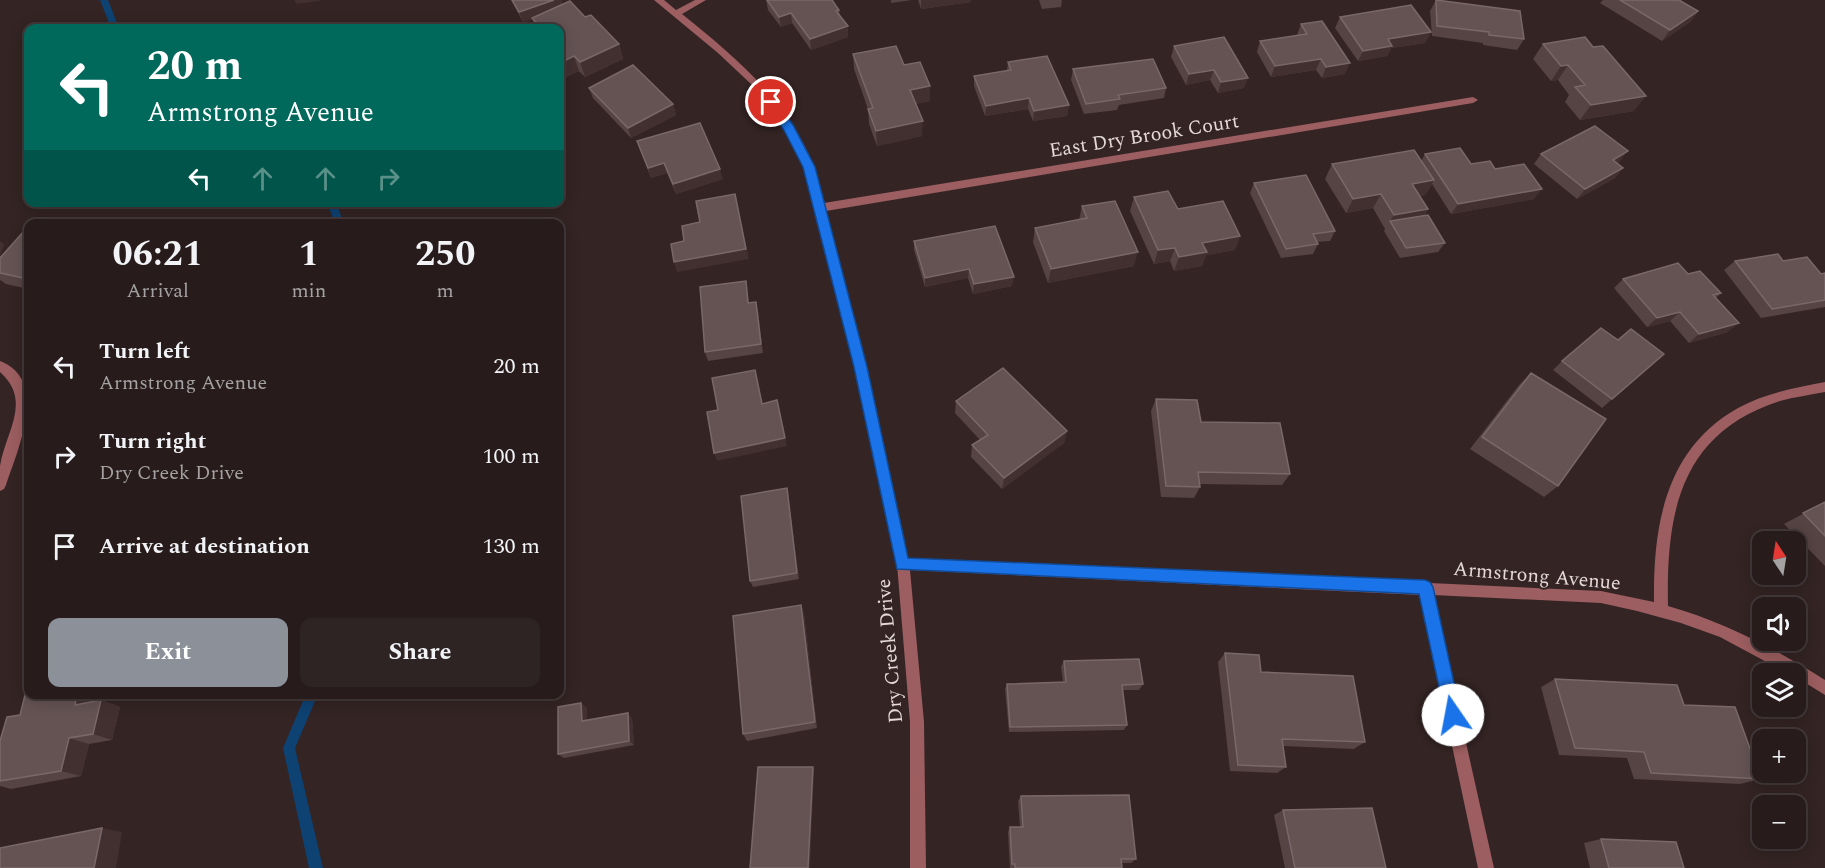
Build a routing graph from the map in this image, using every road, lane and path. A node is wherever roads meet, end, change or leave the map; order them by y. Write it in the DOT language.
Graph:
graph roads {
  1 [pos="658,0"];
  2 [pos="702,0"];
  3 [pos="675,14"];
  4 [pos="1473,100"];
  5 [pos="820,208"];
  6 [pos="0,366"];
  7 [pos="1825,387"];
  8 [pos="0,486"];
  9 [pos="903,564"];
  10 [pos="1425,587"];
  11 [pos="1660,610"];
  12 [pos="1825,688"];
  13 [pos="918,868"];
  14 [pos="1486,868"];
  1 -- 3 [label="street, Dry Creek Drive"];
  2 -- 3 [label="street"];
  3 -- 5 [label="street, Dry Creek Drive"];
  4 -- 5 [label="street, East Dry Brook Court"];
  5 -- 9 [label="street, Dry Creek Drive"];
  6 -- 8 [label="street"];
  7 -- 11 [label="street"];
  9 -- 10 [label="street, Armstrong Avenue"];
  9 -- 13 [label="street, Dry Creek Drive"];
  10 -- 11 [label="street, Armstrong Avenue"];
  10 -- 14 [label="street"];
  11 -- 12 [label="street, Armstrong Avenue"];
}
